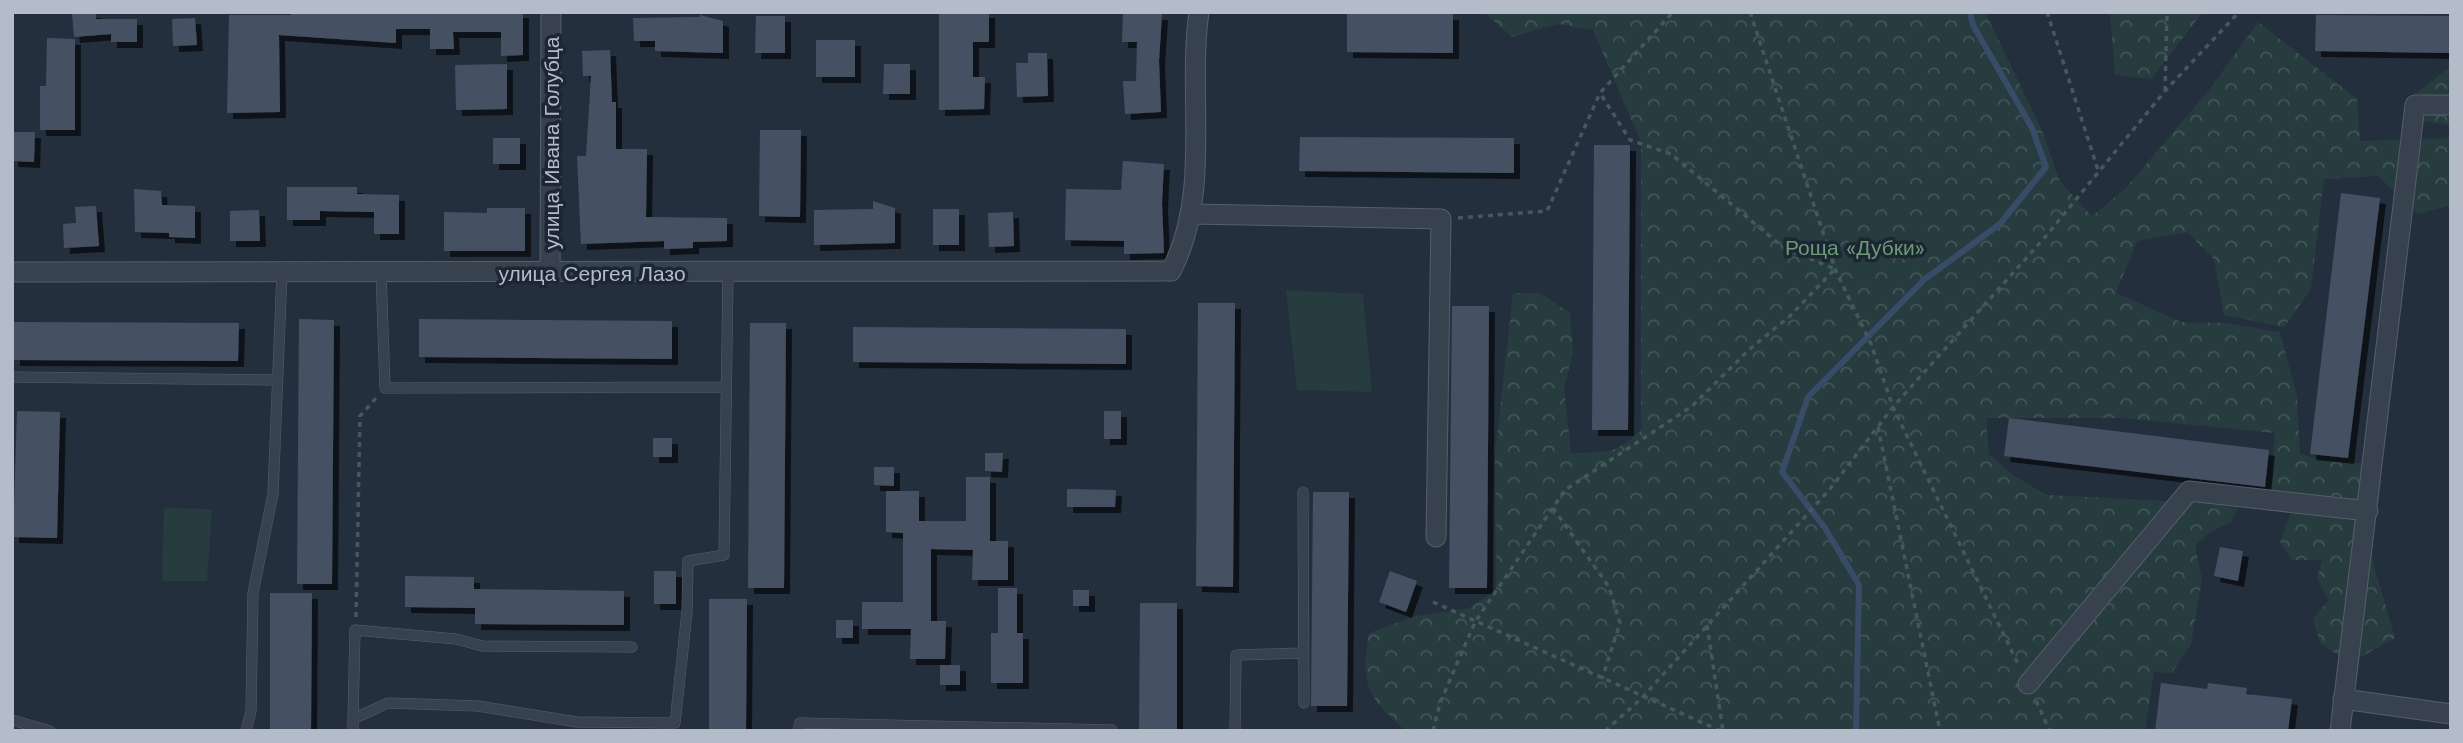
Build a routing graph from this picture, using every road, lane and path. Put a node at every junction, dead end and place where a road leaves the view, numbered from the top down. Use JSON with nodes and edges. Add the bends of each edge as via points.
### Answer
{"nodes":[{"id":1,"x":551,"y":12,"type":"edge"},
{"id":2,"x":1199,"y":12,"type":"edge"},
{"id":3,"x":1672,"y":12,"type":"edge"},
{"id":4,"x":1750,"y":12,"type":"edge"},
{"id":5,"x":2047,"y":12,"type":"edge"},
{"id":6,"x":2167,"y":12,"type":"edge"},
{"id":7,"x":2239,"y":12,"type":"edge"},
{"id":8,"x":2165,"y":91,"type":"junction"},
{"id":9,"x":1600,"y":93,"type":"junction"},
{"id":10,"x":2451,"y":105,"type":"edge"},
{"id":11,"x":2098,"y":170,"type":"junction"},
{"id":12,"x":1192,"y":214,"type":"junction"},
{"id":13,"x":1441,"y":219,"type":"junction"},
{"id":14,"x":1835,"y":269,"type":"junction"},
{"id":15,"x":12,"y":272,"type":"edge"},
{"id":16,"x":282,"y":272,"type":"junction"},
{"id":17,"x":381,"y":272,"type":"junction"},
{"id":18,"x":728,"y":273,"type":"junction"},
{"id":19,"x":551,"y":274,"type":"junction"},
{"id":20,"x":12,"y":377,"type":"edge"},
{"id":21,"x":277,"y":380,"type":"junction"},
{"id":22,"x":726,"y":387,"type":"junction"},
{"id":23,"x":385,"y":388,"type":"junction"},
{"id":24,"x":1893,"y":407,"type":"junction"},
{"id":25,"x":1878,"y":427,"type":"junction"},
{"id":26,"x":1303,"y":492,"type":"dead end"},
{"id":27,"x":1553,"y":508,"type":"junction"},
{"id":28,"x":2368,"y":511,"type":"junction"},
{"id":29,"x":1436,"y":537,"type":"dead end"},
{"id":30,"x":1433,"y":602,"type":"dead end"},
{"id":31,"x":1475,"y":622,"type":"junction"},
{"id":32,"x":1707,"y":625,"type":"junction"},
{"id":33,"x":355,"y":630,"type":"junction"},
{"id":34,"x":632,"y":647,"type":"dead end"},
{"id":35,"x":1303,"y":653,"type":"junction"},
{"id":36,"x":1602,"y":679,"type":"junction"},
{"id":37,"x":2028,"y":684,"type":"junction"},
{"id":38,"x":1642,"y":698,"type":"junction"},
{"id":39,"x":2343,"y":699,"type":"junction"},
{"id":40,"x":1304,"y":703,"type":"dead end"},
{"id":41,"x":2451,"y":714,"type":"edge"},
{"id":42,"x":353,"y":719,"type":"junction"},
{"id":43,"x":12,"y":720,"type":"edge"},
{"id":44,"x":970,"y":729,"type":"edge"},
{"id":45,"x":1112,"y":730,"type":"edge"},
{"id":46,"x":50,"y":731,"type":"edge"},
{"id":47,"x":246,"y":731,"type":"edge"},
{"id":48,"x":353,"y":731,"type":"edge"},
{"id":49,"x":798,"y":731,"type":"edge"},
{"id":50,"x":1235,"y":731,"type":"edge"},
{"id":51,"x":1433,"y":731,"type":"edge"},
{"id":52,"x":1605,"y":731,"type":"edge"},
{"id":53,"x":1722,"y":731,"type":"edge"},
{"id":54,"x":1940,"y":731,"type":"edge"},
{"id":55,"x":2050,"y":731,"type":"edge"},
{"id":56,"x":2340,"y":731,"type":"edge"}],
"edges":[{"from":1,"to":19,"type":"street","name":"улица Ивана Голубца"},
{"from":2,"to":12,"type":"street"},
{"from":3,"to":9,"type":"path"},
{"from":4,"to":14,"type":"path"},
{"from":5,"to":11,"type":"path"},
{"from":6,"to":8,"type":"path"},
{"from":7,"to":8,"type":"path"},
{"from":8,"to":11,"type":"path"},
{"from":9,"to":13,"type":"path","via":[[1547,211]]},
{"from":9,"to":14,"type":"path","via":[[1630,140],[1671,154],[1784,248]]},
{"from":10,"to":28,"type":"street","via":[[2415,104]]},
{"from":11,"to":24,"type":"path","via":[[2046,236]]},
{"from":12,"to":13,"type":"street"},
{"from":12,"to":18,"type":"street","name":"улица Сергея Лазо","via":[[1184,247],[1171,271]]},
{"from":13,"to":29,"type":"street"},
{"from":14,"to":24,"type":"path","via":[[1871,344]]},
{"from":14,"to":27,"type":"path","via":[[1690,407],[1565,490]]},
{"from":15,"to":16,"type":"street","name":"улица Сергея Лазо"},
{"from":16,"to":17,"type":"street","name":"улица Сергея Лазо"},
{"from":16,"to":21,"type":"lane"},
{"from":17,"to":19,"type":"street","name":"улица Сергея Лазо"},
{"from":17,"to":23,"type":"lane"},
{"from":18,"to":19,"type":"street","name":"улица Сергея Лазо"},
{"from":18,"to":22,"type":"lane"},
{"from":20,"to":21,"type":"lane"},
{"from":21,"to":47,"type":"lane","via":[[273,494],[253,593],[251,711]]},
{"from":22,"to":23,"type":"lane"},
{"from":22,"to":42,"type":"lane","via":[[724,555],[688,561],[675,723],[577,722],[478,706],[388,703]]},
{"from":23,"to":33,"type":"path","via":[[360,416]]},
{"from":24,"to":25,"type":"path"},
{"from":24,"to":37,"type":"path"},
{"from":25,"to":32,"type":"path","via":[[1830,489]]},
{"from":25,"to":54,"type":"path"},
{"from":26,"to":35,"type":"lane"},
{"from":27,"to":31,"type":"path"},
{"from":27,"to":36,"type":"path","via":[[1609,587],[1620,623]]},
{"from":28,"to":37,"type":"street","via":[[2189,491]]},
{"from":28,"to":39,"type":"street"},
{"from":30,"to":31,"type":"path"},
{"from":31,"to":36,"type":"path"},
{"from":31,"to":51,"type":"path","via":[[1440,703]]},
{"from":32,"to":38,"type":"path"},
{"from":32,"to":53,"type":"path"},
{"from":33,"to":34,"type":"lane","via":[[456,639],[482,646]]},
{"from":33,"to":42,"type":"lane"},
{"from":35,"to":40,"type":"lane"},
{"from":35,"to":50,"type":"lane","via":[[1236,654]]},
{"from":36,"to":38,"type":"path"},
{"from":37,"to":55,"type":"path"},
{"from":38,"to":52,"type":"path"},
{"from":38,"to":53,"type":"path"},
{"from":39,"to":41,"type":"street"},
{"from":39,"to":56,"type":"street"},
{"from":42,"to":48,"type":"lane"},
{"from":43,"to":46,"type":"lane"},
{"from":44,"to":45,"type":"lane"},
{"from":44,"to":49,"type":"lane","via":[[800,723]]}]}
